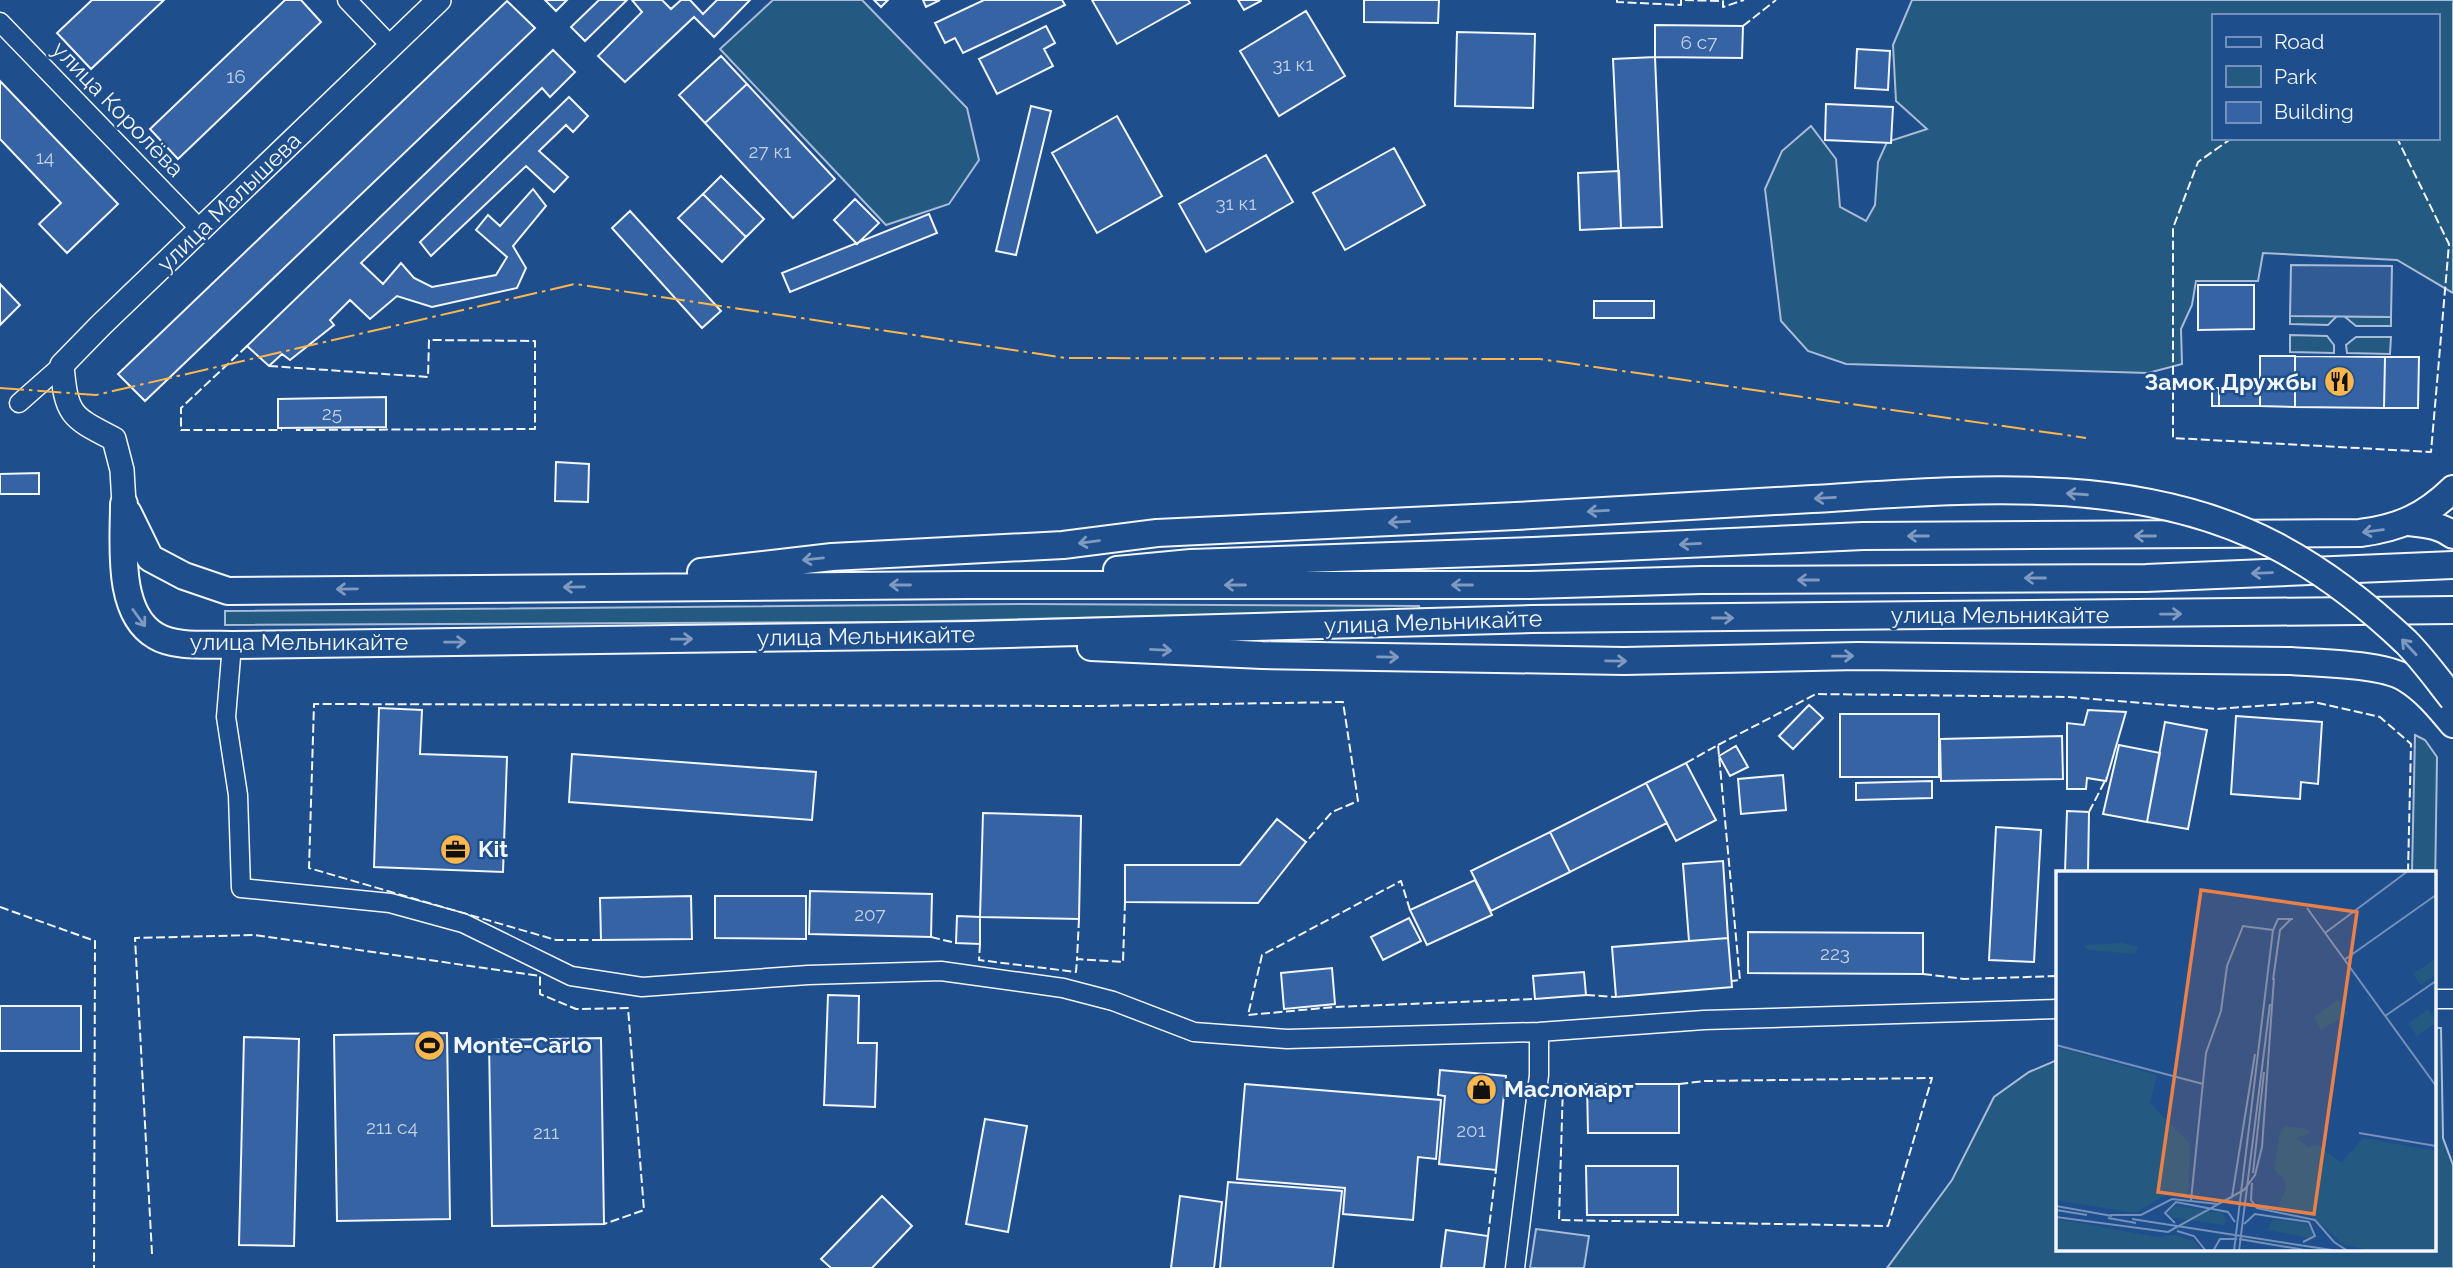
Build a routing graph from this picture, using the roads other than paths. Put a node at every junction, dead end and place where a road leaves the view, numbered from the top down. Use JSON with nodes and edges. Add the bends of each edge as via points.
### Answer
{"nodes":[{"id":1,"x":347,"y":0,"type":"edge"},
{"id":2,"x":439,"y":0,"type":"edge"},
{"id":3,"x":0,"y":22,"type":"edge"},
{"id":4,"x":391,"y":46,"type":"junction"},
{"id":5,"x":200,"y":229,"type":"junction"},
{"id":6,"x":62,"y":365,"type":"junction"},
{"id":7,"x":19,"y":403,"type":"dead end"},
{"id":8,"x":2453,"y":489,"type":"edge"},
{"id":9,"x":124,"y":504,"type":"junction"},
{"id":10,"x":2409,"y":522,"type":"junction"},
{"id":11,"x":2453,"y":535,"type":"edge"},
{"id":12,"x":150,"y":558,"type":"junction"},
{"id":13,"x":2453,"y":565,"type":"edge"},
{"id":14,"x":125,"y":573,"type":"junction"},
{"id":15,"x":968,"y":585,"type":"junction"},
{"id":16,"x":614,"y":587,"type":"junction"},
{"id":17,"x":2453,"y":610,"type":"edge"},
{"id":18,"x":971,"y":635,"type":"junction"},
{"id":19,"x":232,"y":645,"type":"junction"},
{"id":20,"x":2453,"y":672,"type":"edge"},
{"id":21,"x":2403,"y":677,"type":"junction"},
{"id":22,"x":2453,"y":699,"type":"edge"},
{"id":23,"x":2453,"y":724,"type":"edge"},
{"id":24,"x":2056,"y":1009,"type":"edge"},
{"id":25,"x":1539,"y":1032,"type":"junction"},
{"id":26,"x":1515,"y":1268,"type":"edge"}],
"edges":[{"from":1,"to":4,"type":"street"},
{"from":2,"to":4,"type":"street","name":"улица Малышева"},
{"from":3,"to":5,"type":"street","name":"улица Королёва"},
{"from":4,"to":5,"type":"street","name":"улица Малышева"},
{"from":5,"to":6,"type":"street","name":"улица Малышева"},
{"from":6,"to":7,"type":"street","name":"улица Малышева"},
{"from":6,"to":9,"type":"street","via":[[65,398],[80,421],[114,439]]},
{"from":8,"to":10,"type":"main road"},
{"from":9,"to":12,"type":"main road"},
{"from":9,"to":14,"type":"main road","name":"улица Мельникайте"},
{"from":10,"to":11,"type":"main road"},
{"from":10,"to":15,"type":"main road","one_way":true,"via":[[2360,533],[1863,536],[1191,563]]},
{"from":12,"to":14,"type":"main road","via":[[132,562]]},
{"from":16,"to":12,"type":"main road","name":"улица Мельникайте","one_way":true,"via":[[228,591]]},
{"from":13,"to":15,"type":"main road","name":"улица Мельникайте","one_way":true,"bridge":true,"via":[[2146,578]]},
{"from":14,"to":19,"type":"main road","name":"улица Мельникайте","one_way":true,"via":[[130,604],[140,622],[157,637]]},
{"from":15,"to":16,"type":"main road","name":"улица Мельникайте","one_way":true},
{"from":22,"to":16,"type":"main road","one_way":true,"bridge":true,"via":[[2407,643],[2340,587],[2274,545],[2207,517],[2143,501],[2076,493],[1976,492],[1157,533],[1063,545],[832,557]]},
{"from":18,"to":17,"type":"main road","name":"улица Мельникайте","one_way":true,"via":[[1532,619]]},
{"from":19,"to":18,"type":"main road","name":"улица Мельникайте","one_way":true},
{"from":18,"to":21,"type":"main road","one_way":true,"via":[[1061,646],[1262,655],[1624,661],[1858,656],[2291,660]]},
{"from":19,"to":25,"type":"street","via":[[226,717],[238,795],[241,888],[390,903],[463,923],[571,976],[642,988],[808,975],[941,971],[1063,988],[1194,1031],[1287,1040]]},
{"from":20,"to":21,"type":"main road","via":[[2435,678]]},
{"from":21,"to":23,"type":"main road","via":[[2433,699]]},
{"from":24,"to":25,"type":"street","via":[[1704,1020]]},
{"from":25,"to":26,"type":"street","via":[[1539,1075]]}]}
